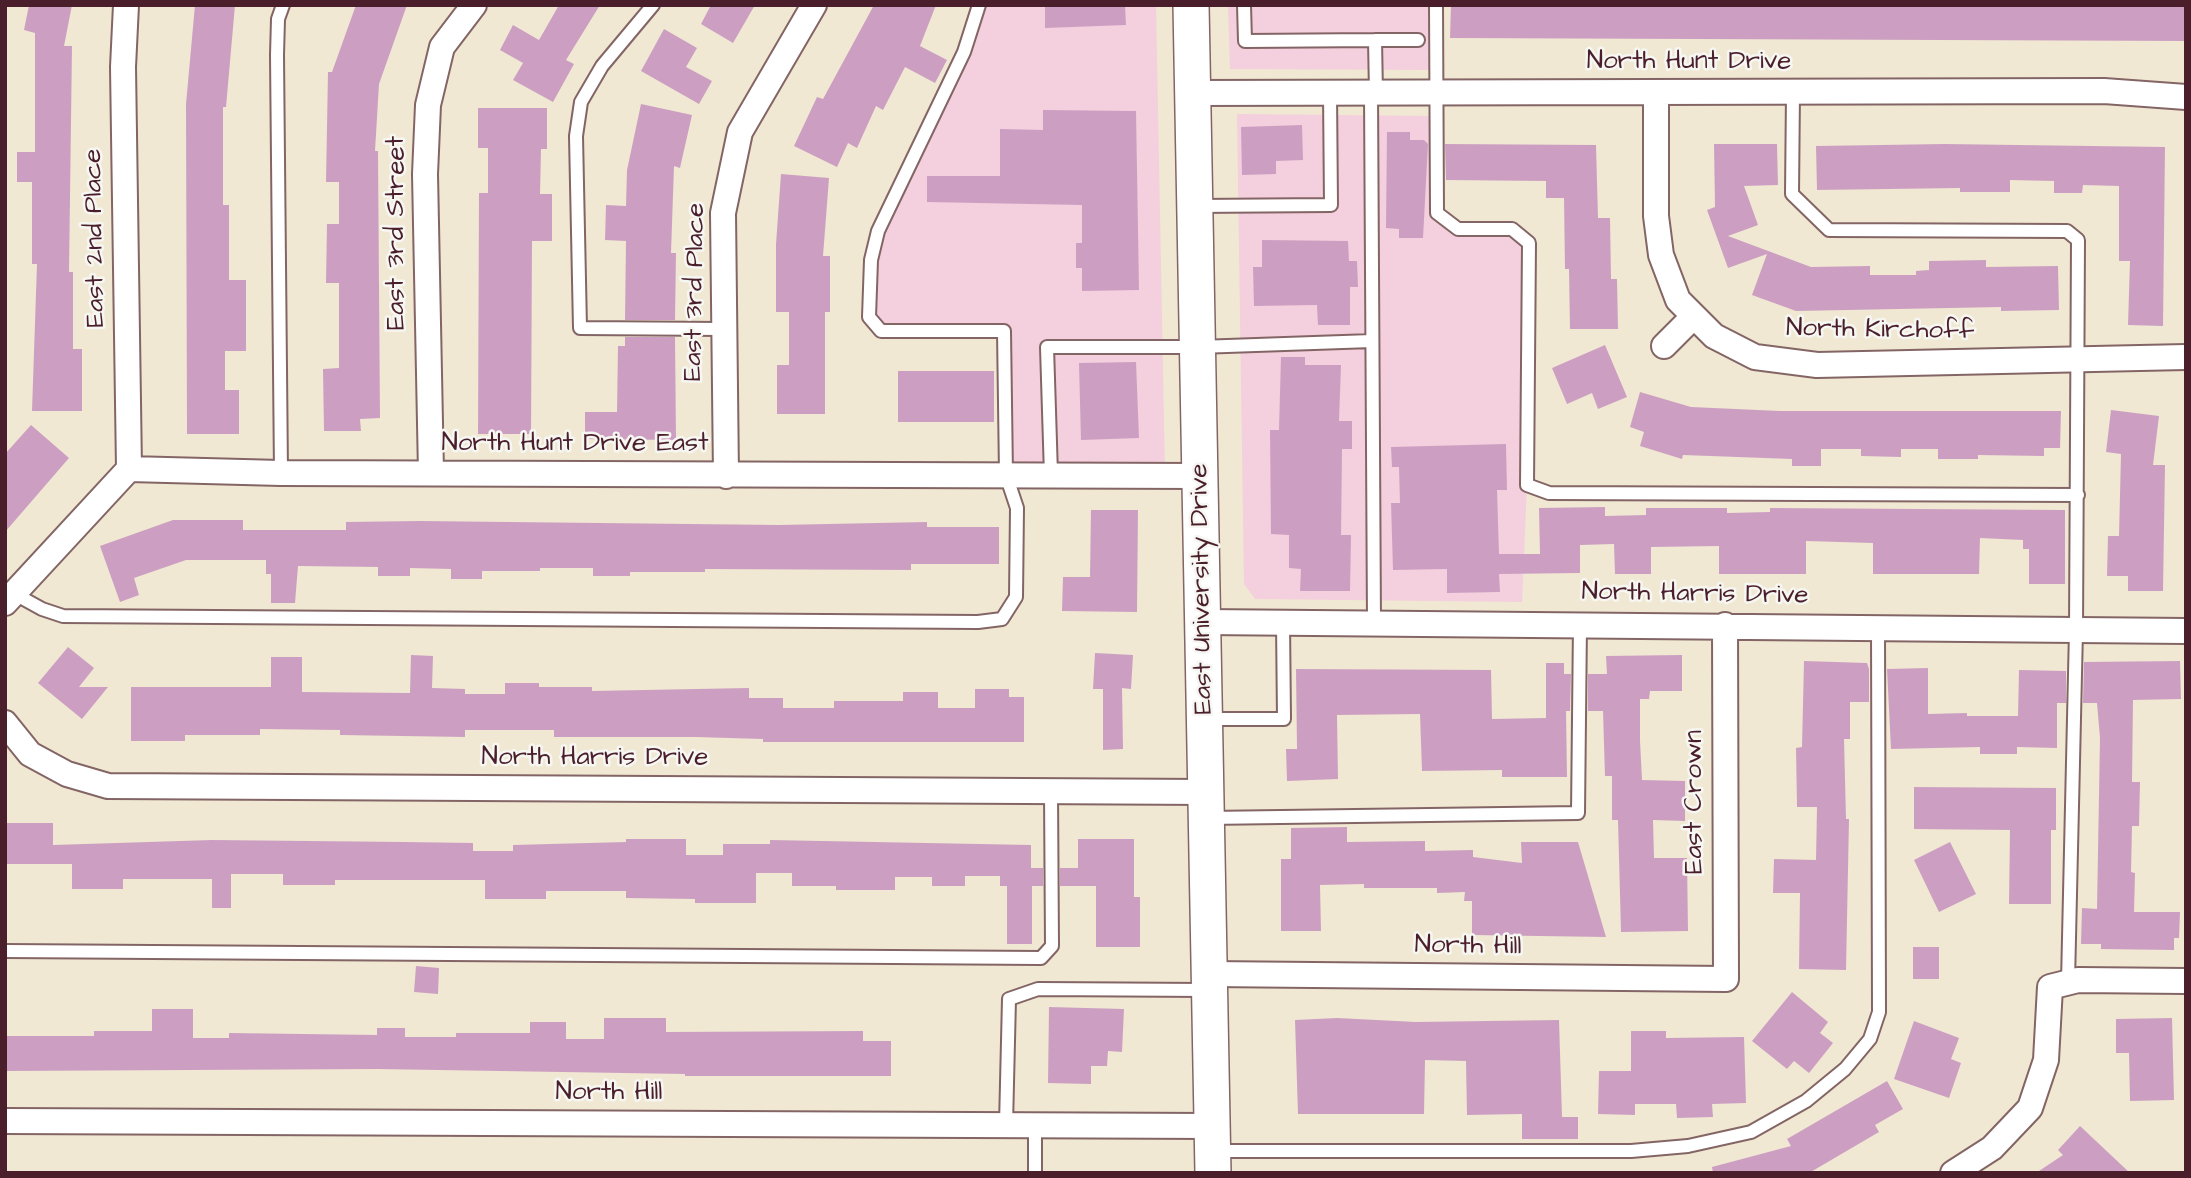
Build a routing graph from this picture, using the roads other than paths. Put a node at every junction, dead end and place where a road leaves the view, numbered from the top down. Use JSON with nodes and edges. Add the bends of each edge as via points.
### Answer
{"nodes":[{"id":1,"x":126,"y":5,"type":"edge"},
{"id":2,"x":283,"y":5,"type":"edge"},
{"id":3,"x":474,"y":5,"type":"edge"},
{"id":4,"x":653,"y":5,"type":"edge"},
{"id":5,"x":814,"y":5,"type":"edge"},
{"id":6,"x":979,"y":5,"type":"edge"},
{"id":7,"x":1191,"y":5,"type":"edge"},
{"id":8,"x":1244,"y":5,"type":"edge"},
{"id":9,"x":1436,"y":5,"type":"edge"},
{"id":10,"x":1375,"y":40,"type":"junction"},
{"id":11,"x":1418,"y":40,"type":"dead end"},
{"id":12,"x":1437,"y":92,"type":"junction"},
{"id":13,"x":1192,"y":93,"type":"junction"},
{"id":14,"x":1330,"y":93,"type":"junction"},
{"id":15,"x":1373,"y":93,"type":"junction"},
{"id":16,"x":1656,"y":93,"type":"junction"},
{"id":17,"x":1793,"y":93,"type":"junction"},
{"id":18,"x":2186,"y":97,"type":"edge"},
{"id":19,"x":1195,"y":206,"type":"junction"},
{"id":20,"x":1694,"y":316,"type":"junction"},
{"id":21,"x":723,"y":329,"type":"junction"},
{"id":22,"x":1372,"y":341,"type":"junction"},
{"id":23,"x":1664,"y":346,"type":"dead end"},
{"id":24,"x":1198,"y":347,"type":"junction"},
{"id":25,"x":2186,"y":357,"type":"edge"},
{"id":26,"x":2079,"y":360,"type":"junction"},
{"id":27,"x":129,"y":469,"type":"junction"},
{"id":28,"x":281,"y":473,"type":"junction"},
{"id":29,"x":431,"y":473,"type":"junction"},
{"id":30,"x":1006,"y":475,"type":"junction"},
{"id":31,"x":1051,"y":475,"type":"junction"},
{"id":32,"x":726,"y":476,"type":"junction"},
{"id":33,"x":1202,"y":476,"type":"junction"},
{"id":34,"x":2078,"y":495,"type":"junction"},
{"id":35,"x":9,"y":598,"type":"edge"},
{"id":36,"x":1204,"y":621,"type":"junction"},
{"id":37,"x":1283,"y":622,"type":"junction"},
{"id":38,"x":1374,"y":622,"type":"junction"},
{"id":39,"x":1580,"y":623,"type":"junction"},
{"id":40,"x":1725,"y":625,"type":"junction"},
{"id":41,"x":1878,"y":626,"type":"junction"},
{"id":42,"x":2076,"y":630,"type":"junction"},
{"id":43,"x":2186,"y":631,"type":"edge"},
{"id":44,"x":1206,"y":719,"type":"junction"},
{"id":45,"x":5,"y":723,"type":"edge"},
{"id":46,"x":1051,"y":792,"type":"junction"},
{"id":47,"x":1207,"y":805,"type":"junction"},
{"id":48,"x":5,"y":951,"type":"edge"},
{"id":49,"x":1726,"y":979,"type":"joint"},
{"id":50,"x":2186,"y":981,"type":"edge"},
{"id":51,"x":1210,"y":982,"type":"junction"},
{"id":52,"x":2068,"y":982,"type":"junction"},
{"id":53,"x":5,"y":1121,"type":"edge"},
{"id":54,"x":1006,"y":1125,"type":"junction"},
{"id":55,"x":1035,"y":1125,"type":"junction"},
{"id":56,"x":1212,"y":1150,"type":"edge"},
{"id":57,"x":1035,"y":1173,"type":"edge"},
{"id":58,"x":1953,"y":1173,"type":"edge"}],
"edges":[{"from":1,"to":27,"type":"street","name":"East 2nd Place"},
{"from":2,"to":28,"type":"lane","via":[[277,55]]},
{"from":3,"to":29,"type":"street","name":"East 3rd Street","via":[[442,47],[428,104],[425,174]]},
{"from":4,"to":21,"type":"lane","via":[[602,66],[581,102],[576,136],[580,328]]},
{"from":5,"to":21,"type":"street","name":"East 3rd Place","via":[[740,132],[723,213]]},
{"from":6,"to":30,"type":"lane","via":[[964,52],[878,232],[870,260],[869,317],[881,331],[1004,331]]},
{"from":7,"to":13,"type":"main road","name":"East University Drive"},
{"from":8,"to":10,"type":"lane","via":[[1245,41]]},
{"from":9,"to":12,"type":"lane"},
{"from":10,"to":11,"type":"lane"},
{"from":10,"to":15,"type":"lane"},
{"from":12,"to":15,"type":"street","name":"North Hunt Drive"},
{"from":12,"to":16,"type":"street","name":"North Hunt Drive"},
{"from":12,"to":34,"type":"lane","via":[[1437,214],[1458,229],[1512,229],[1529,243],[1527,485],[1549,493]]},
{"from":13,"to":14,"type":"street","name":"North Hunt Drive"},
{"from":13,"to":19,"type":"main road","name":"East University Drive"},
{"from":14,"to":15,"type":"street","name":"North Hunt Drive"},
{"from":14,"to":19,"type":"lane","via":[[1331,205]]},
{"from":15,"to":22,"type":"lane"},
{"from":16,"to":17,"type":"street","name":"North Hunt Drive"},
{"from":16,"to":20,"type":"street","name":"North Kirchoff","via":[[1656,216],[1661,255],[1678,300]]},
{"from":17,"to":18,"type":"street","name":"North Hunt Drive","via":[[2104,91]]},
{"from":17,"to":26,"type":"lane","via":[[1792,194],[1829,230],[2067,230],[2078,240]]},
{"from":19,"to":24,"type":"main road","name":"East University Drive"},
{"from":20,"to":23,"type":"street"},
{"from":20,"to":26,"type":"street","name":"North Kirchoff","via":[[1714,336],[1755,356],[1817,365]]},
{"from":21,"to":32,"type":"street","name":"East 3rd Place"},
{"from":22,"to":24,"type":"lane"},
{"from":22,"to":38,"type":"lane"},
{"from":24,"to":31,"type":"lane","via":[[1047,347]]},
{"from":24,"to":33,"type":"main road","name":"East University Drive"},
{"from":25,"to":26,"type":"street","name":"North Kirchoff"},
{"from":26,"to":34,"type":"lane"},
{"from":27,"to":28,"type":"street","name":"North Hunt Drive East"},
{"from":27,"to":35,"type":"street"},
{"from":28,"to":29,"type":"street","name":"North Hunt Drive East"},
{"from":29,"to":32,"type":"street","name":"North Hunt Drive East"},
{"from":30,"to":31,"type":"street","name":"North Hunt Drive East"},
{"from":30,"to":32,"type":"street","name":"North Hunt Drive East"},
{"from":30,"to":35,"type":"lane","via":[[1017,509],[1016,597],[1002,619],[978,622],[63,616]]},
{"from":31,"to":33,"type":"street","name":"North Hunt Drive East"},
{"from":33,"to":36,"type":"main road","name":"East University Drive"},
{"from":34,"to":42,"type":"lane"},
{"from":36,"to":37,"type":"street","name":"North Harris Drive"},
{"from":36,"to":44,"type":"main road","name":"East University Drive"},
{"from":37,"to":38,"type":"street","name":"North Harris Drive"},
{"from":37,"to":44,"type":"lane","via":[[1284,719]]},
{"from":38,"to":39,"type":"street","name":"North Harris Drive"},
{"from":39,"to":40,"type":"street","name":"North Harris Drive"},
{"from":39,"to":47,"type":"lane","via":[[1578,813]]},
{"from":40,"to":41,"type":"street","name":"North Harris Drive"},
{"from":40,"to":49,"type":"street","name":"East Crown"},
{"from":41,"to":42,"type":"street","name":"North Harris Drive"},
{"from":41,"to":56,"type":"lane","via":[[1879,1012],[1870,1039],[1845,1069],[1806,1101],[1751,1132],[1688,1146],[1631,1151]]},
{"from":42,"to":43,"type":"street","name":"North Harris Drive"},
{"from":42,"to":52,"type":"lane"},
{"from":44,"to":47,"type":"main road","name":"East University Drive"},
{"from":45,"to":46,"type":"street","name":"North Harris Drive","via":[[30,754],[68,774],[108,786]]},
{"from":46,"to":47,"type":"street","name":"North Harris Drive"},
{"from":46,"to":48,"type":"lane","via":[[1052,946],[1041,958]]},
{"from":47,"to":51,"type":"main road","name":"East University Drive"},
{"from":49,"to":51,"type":"street","name":"North Hill"},
{"from":50,"to":52,"type":"street"},
{"from":51,"to":54,"type":"lane","via":[[1038,989],[1009,999]]},
{"from":51,"to":56,"type":"main road","name":"East University Drive"},
{"from":52,"to":58,"type":"street","via":[[2050,987],[2046,1060],[2030,1108],[1992,1148]]},
{"from":53,"to":54,"type":"street","name":"North Hill"},
{"from":54,"to":55,"type":"street","name":"North Hill"},
{"from":55,"to":56,"type":"street","name":"North Hill"},
{"from":55,"to":57,"type":"lane"}]}
